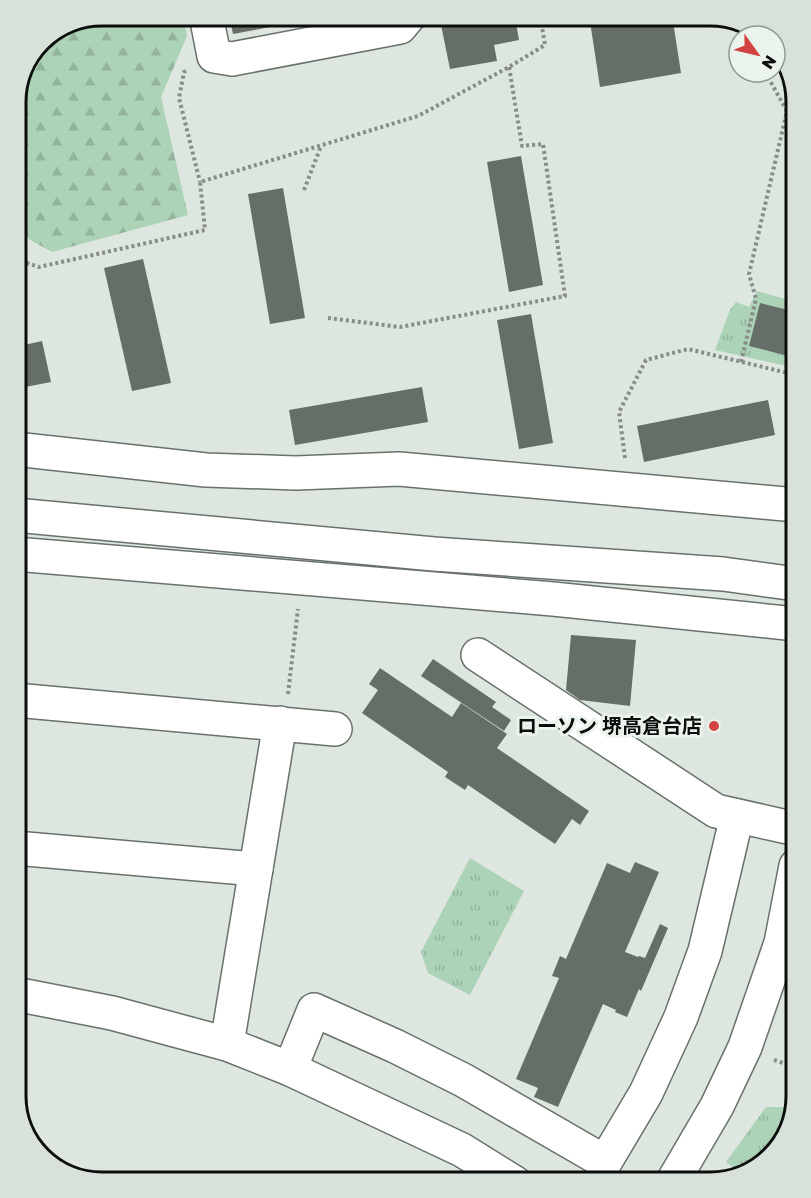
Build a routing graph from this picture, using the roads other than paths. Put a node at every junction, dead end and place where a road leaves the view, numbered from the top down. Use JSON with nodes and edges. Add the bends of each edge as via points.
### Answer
{"nodes":[{"id":1,"x":208,"y":25,"type":"edge"},
{"id":2,"x":401,"y":25,"type":"edge"},
{"id":3,"x":26,"y":450,"type":"edge"},
{"id":4,"x":786,"y":504,"type":"edge"},
{"id":5,"x":26,"y":516,"type":"edge"},
{"id":6,"x":26,"y":555,"type":"edge"},
{"id":7,"x":786,"y":583,"type":"edge"},
{"id":8,"x":786,"y":623,"type":"edge"},
{"id":9,"x":478,"y":655,"type":"dead end"},
{"id":10,"x":25,"y":701,"type":"edge"},
{"id":11,"x":280,"y":723,"type":"junction"},
{"id":12,"x":334,"y":729,"type":"dead end"},
{"id":13,"x":737,"y":816,"type":"junction"},
{"id":14,"x":786,"y":827,"type":"edge"},
{"id":15,"x":25,"y":849,"type":"edge"},
{"id":16,"x":256,"y":869,"type":"junction"},
{"id":17,"x":786,"y":917,"type":"edge"},
{"id":18,"x":25,"y":996,"type":"edge"},
{"id":19,"x":227,"y":1044,"type":"junction"},
{"id":20,"x":291,"y":1070,"type":"junction"},
{"id":21,"x":498,"y":1172,"type":"edge"},
{"id":22,"x":678,"y":1172,"type":"edge"}],
"edges":[{"from":1,"to":2,"type":"street","via":[[214,56],[232,59]]},
{"from":3,"to":4,"type":"street","via":[[206,470],[399,470]]},
{"from":5,"to":7,"type":"street","via":[[434,554],[723,574]]},
{"from":6,"to":8,"type":"street","via":[[553,599]]},
{"from":9,"to":13,"type":"street","via":[[716,811]]},
{"from":10,"to":11,"type":"street"},
{"from":11,"to":12,"type":"street"},
{"from":11,"to":16,"type":"street"},
{"from":13,"to":14,"type":"street"},
{"from":13,"to":20,"type":"street","via":[[705,951],[681,1017],[646,1093],[605,1162],[463,1080],[314,1010]]},
{"from":15,"to":16,"type":"street"},
{"from":16,"to":19,"type":"street"},
{"from":17,"to":22,"type":"street","via":[[745,1047],[717,1106]]},
{"from":18,"to":19,"type":"street","via":[[112,1013]]},
{"from":19,"to":20,"type":"street"},
{"from":20,"to":21,"type":"street","via":[[462,1149]]}]}
